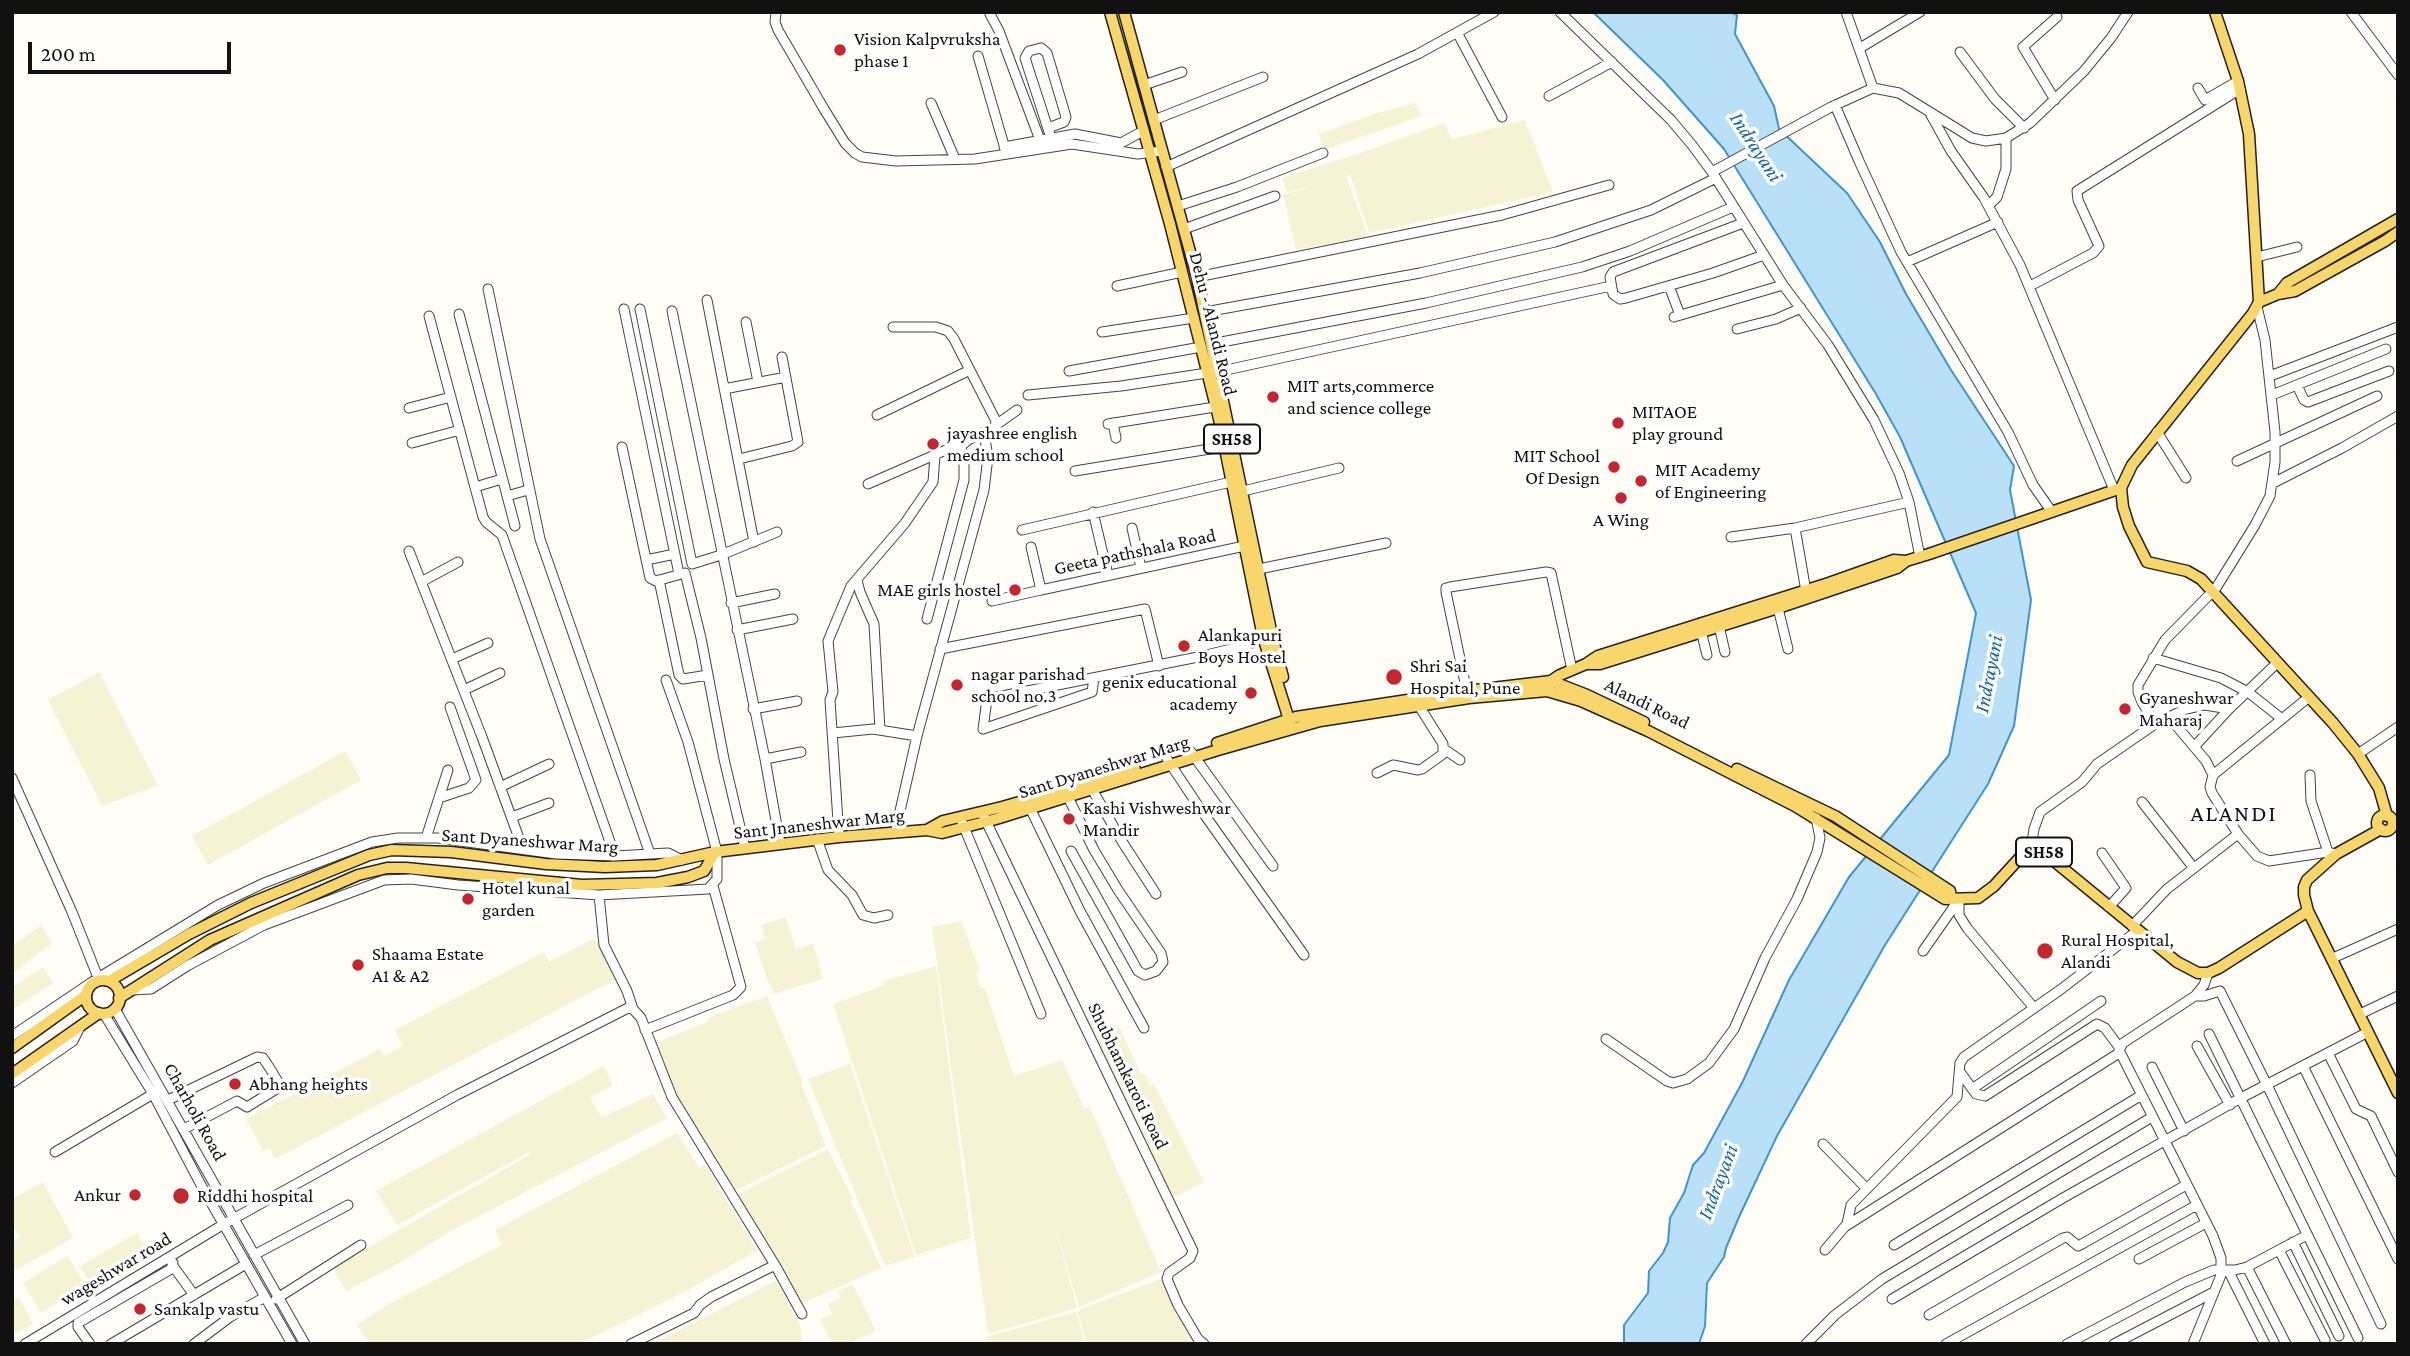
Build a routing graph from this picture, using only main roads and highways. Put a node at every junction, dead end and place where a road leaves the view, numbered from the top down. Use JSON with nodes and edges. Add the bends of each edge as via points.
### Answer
{"nodes":[{"id":1,"x":1110,"y":12,"type":"edge"},
{"id":2,"x":1124,"y":12,"type":"edge"},
{"id":3,"x":2215,"y":12,"type":"edge"},
{"id":4,"x":2398,"y":219,"type":"edge"},
{"id":5,"x":2380,"y":230,"type":"junction"},
{"id":6,"x":2398,"y":232,"type":"edge"},
{"id":7,"x":2385,"y":242,"type":"junction"},
{"id":8,"x":2278,"y":294,"type":"junction"},
{"id":9,"x":2258,"y":305,"type":"junction"},
{"id":10,"x":1206,"y":345,"type":"junction"},
{"id":11,"x":1212,"y":372,"type":"junction"},
{"id":12,"x":1228,"y":446,"type":"junction"},
{"id":13,"x":2117,"y":489,"type":"junction"},
{"id":14,"x":1249,"y":545,"type":"junction"},
{"id":15,"x":1254,"y":570,"type":"junction"},
{"id":16,"x":1549,"y":686,"type":"junction"},
{"id":17,"x":1468,"y":695,"type":"junction"},
{"id":18,"x":1294,"y":723,"type":"junction"},
{"id":19,"x":1792,"y":800,"type":"junction"},
{"id":20,"x":2392,"y":822,"type":"edge"},
{"id":21,"x":927,"y":831,"type":"joint"},
{"id":22,"x":716,"y":852,"type":"junction"},
{"id":23,"x":464,"y":874,"type":"junction"},
{"id":24,"x":462,"y":886,"type":"road end"},
{"id":25,"x":1950,"y":895,"type":"junction"},
{"id":26,"x":2308,"y":911,"type":"junction"},
{"id":27,"x":102,"y":980,"type":"junction"},
{"id":28,"x":86,"y":995,"type":"junction"},
{"id":29,"x":109,"y":1008,"type":"junction"},
{"id":30,"x":12,"y":1048,"type":"edge"},
{"id":31,"x":12,"y":1074,"type":"edge"},
{"id":32,"x":2398,"y":1093,"type":"edge"}],
"edges":[{"from":1,"to":10,"type":"main road","name":"Dehu - Alandi Road","number":"SH58","via":[[1194,318]]},
{"from":2,"to":10,"type":"main road","name":"Dehu - Alandi Road","number":"SH58","via":[[1197,277]]},
{"from":3,"to":9,"type":"main road","via":[[2239,85],[2250,144]]},
{"from":4,"to":5,"type":"main road"},
{"from":5,"to":7,"type":"main road"},
{"from":5,"to":8,"type":"main road","via":[[2287,283]]},
{"from":6,"to":7,"type":"main road"},
{"from":7,"to":8,"type":"main road","via":[[2295,291]]},
{"from":8,"to":9,"type":"main road"},
{"from":9,"to":13,"type":"main road"},
{"from":10,"to":11,"type":"main road","name":"Dehu - Alandi Road","number":"SH58"},
{"from":11,"to":12,"type":"main road","name":"Dehu - Alandi Road","number":"SH58"},
{"from":11,"to":12,"type":"main road","name":"Dehu - Alandi Road","number":"SH58"},
{"from":12,"to":14,"type":"main road","name":"Dehu - Alandi Road","number":"SH58","via":[[1231,482]]},
{"from":12,"to":14,"type":"main road","name":"Dehu - Alandi Road","number":"SH58","via":[[1243,491]]},
{"from":13,"to":16,"type":"main road","via":[[1906,561],[1897,568],[1624,652],[1601,664],[1587,664]]},
{"from":13,"to":20,"type":"main road","via":[[2147,562],[2193,573],[2213,592],[2358,754],[2379,788]]},
{"from":14,"to":15,"type":"main road","name":"Dehu - Alandi Road","number":"SH58"},
{"from":15,"to":18,"type":"main road","name":"Dehu - Alandi Road","number":"SH58"},
{"from":15,"to":18,"type":"main road","name":"Dehu - Alandi Road","number":"SH58","via":[[1263,637]]},
{"from":16,"to":17,"type":"main road","name":"Alandi Road"},
{"from":16,"to":17,"type":"main road","name":"Alandi Road","via":[[1522,694]]},
{"from":16,"to":19,"type":"main road","name":"Alandi Road","via":[[1656,731]]},
{"from":17,"to":18,"type":"main road","name":"Alandi Road"},
{"from":17,"to":18,"type":"main road"},
{"from":18,"to":21,"type":"main road","name":"Sant Dyaneshwar Marg","via":[[962,822],[942,833]]},
{"from":19,"to":25,"type":"main road","name":"Alandi Road","via":[[1829,828]]},
{"from":19,"to":25,"type":"main road","name":"Alandi Road","via":[[1835,816]]},
{"from":20,"to":26,"type":"main road","via":[[2388,830],[2381,829],[2332,853],[2304,887]]},
{"from":21,"to":22,"type":"main road","name":"Sant Jnaneshwar Marg"},
{"from":22,"to":23,"type":"main road","name":"Sant Dyaneshwar Marg","via":[[704,871],[657,883],[528,886]]},
{"from":22,"to":27,"type":"main road","name":"Sant Dyaneshwar Marg","via":[[657,865],[605,867],[392,849],[251,903]]},
{"from":23,"to":24,"type":"main road"},
{"from":23,"to":29,"type":"main road","name":"Sant Dyaneshwar Marg","via":[[387,868],[358,875],[210,940]]},
{"from":25,"to":26,"type":"main road","number":"SH58","via":[[1978,898],[1987,893],[2031,848],[2043,852],[2177,962],[2208,973]]},
{"from":26,"to":32,"type":"main road"},
{"from":27,"to":28,"type":"main road","via":[[89,986]]},
{"from":27,"to":29,"type":"main road","via":[[117,988]]},
{"from":28,"to":29,"type":"main road","via":[[89,1007]]},
{"from":28,"to":30,"type":"main road"},
{"from":29,"to":31,"type":"main road","name":"Sant Dyaneshwar Marg"}]}
